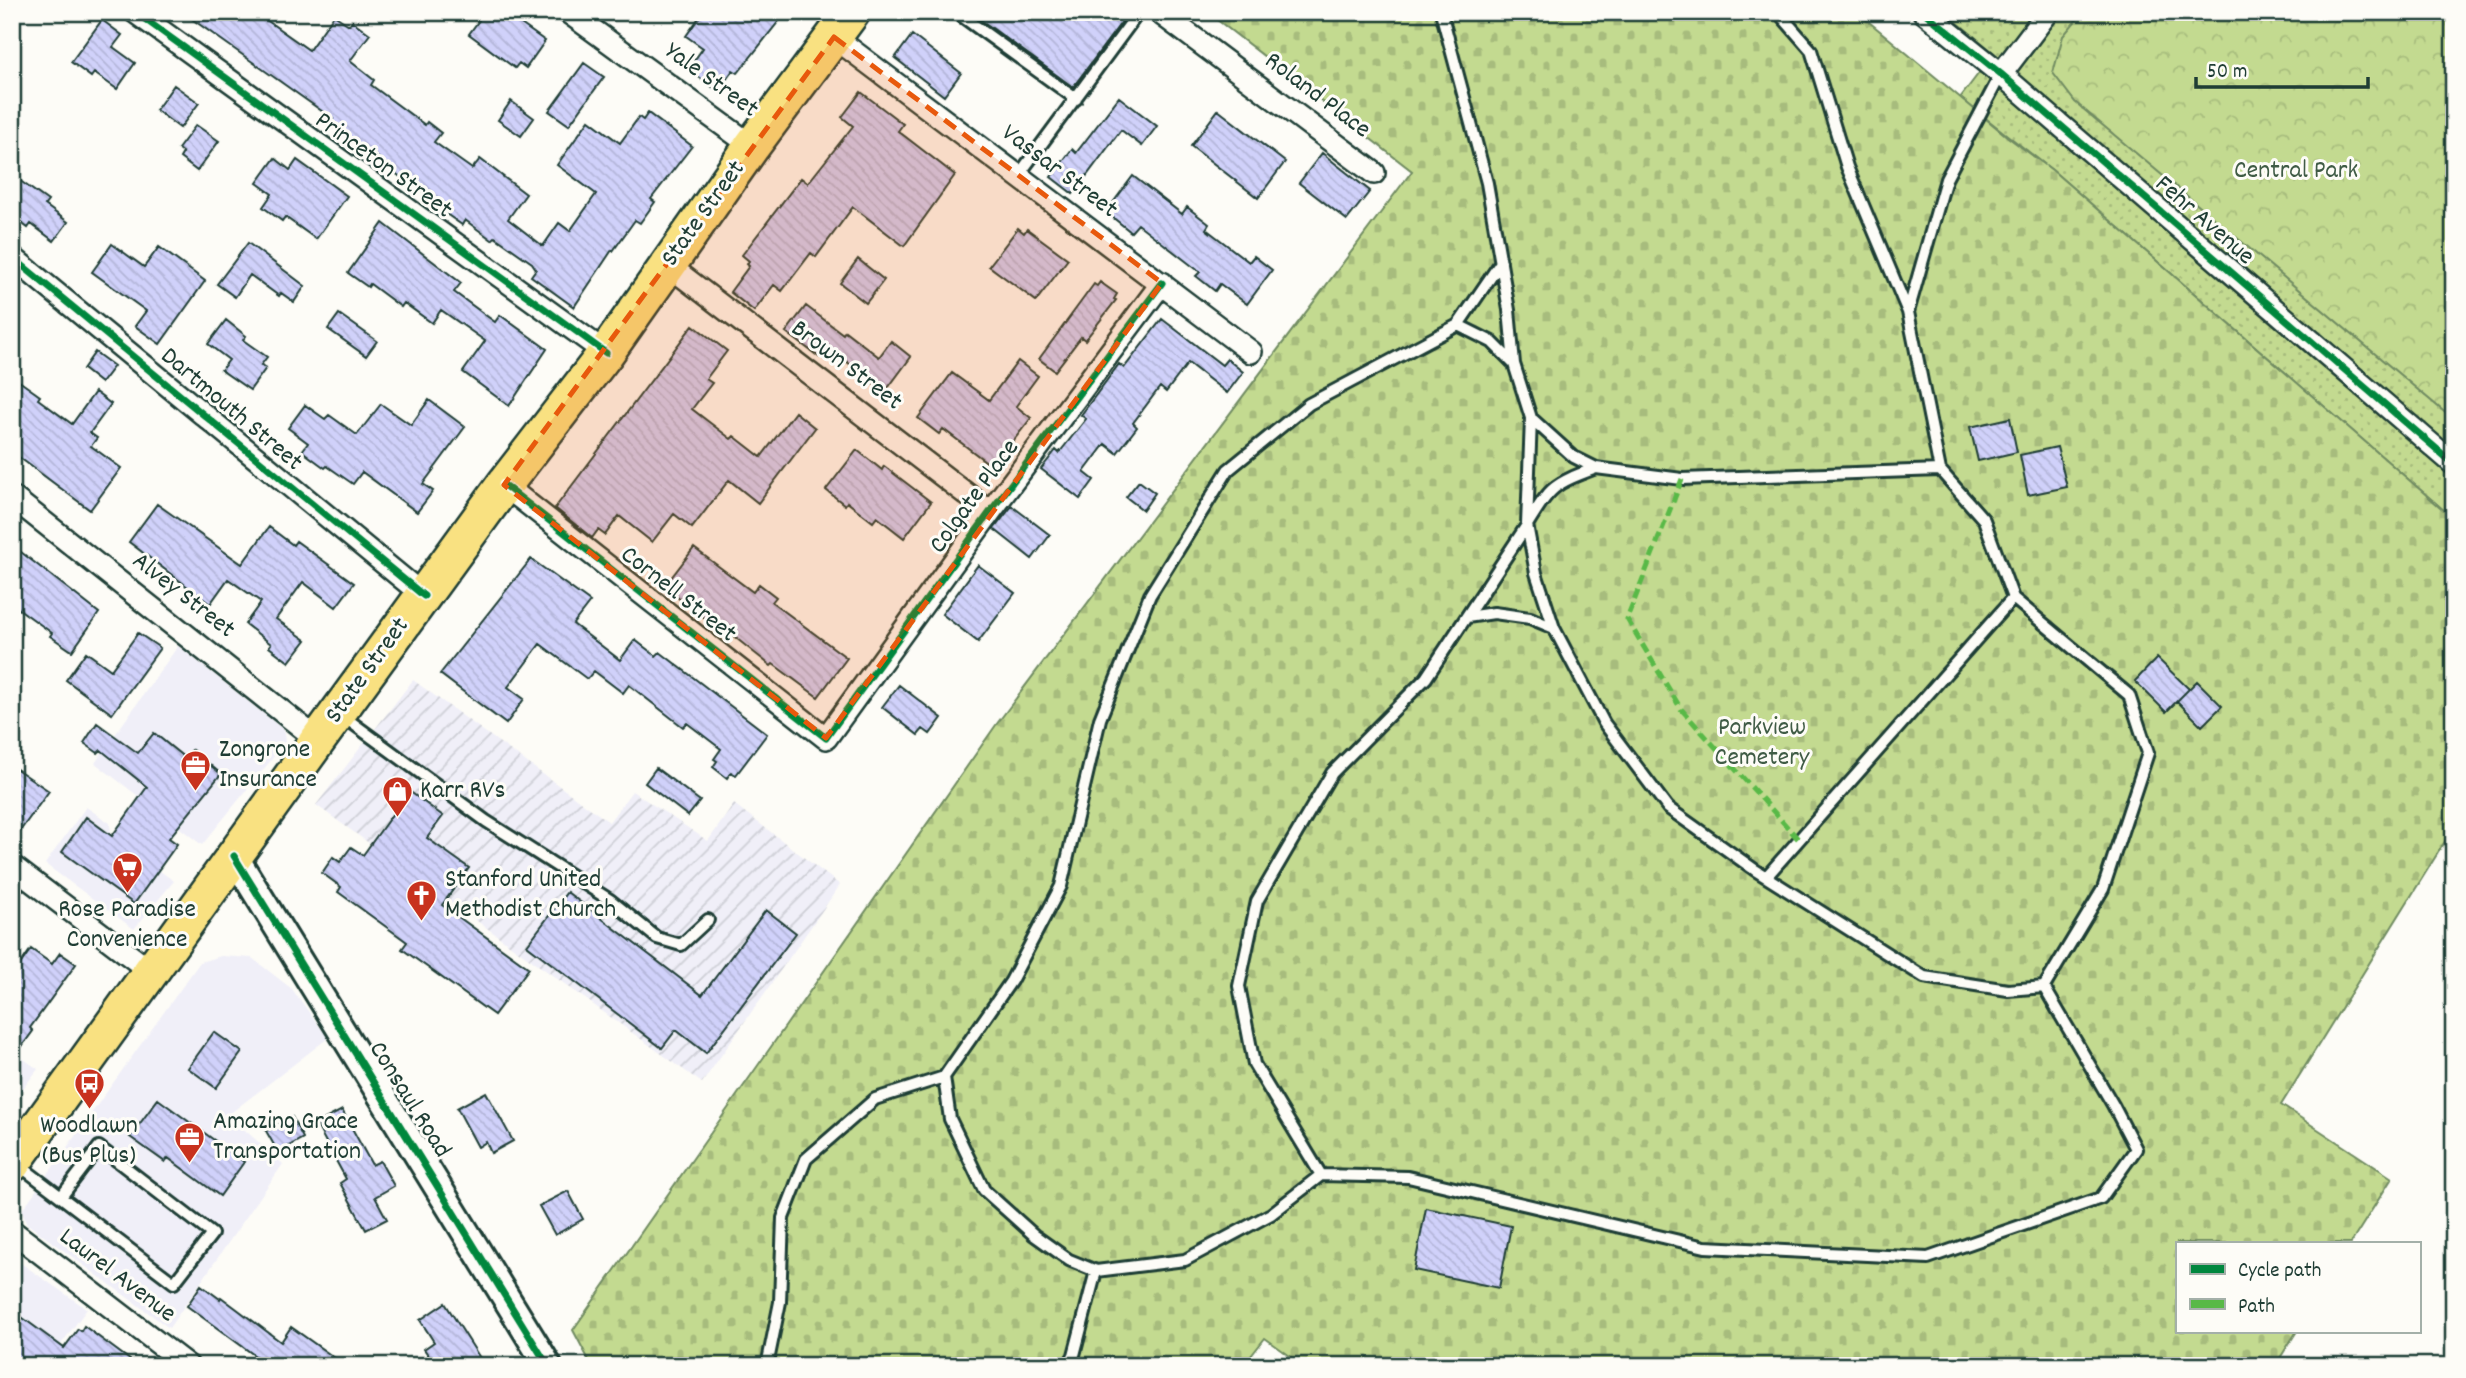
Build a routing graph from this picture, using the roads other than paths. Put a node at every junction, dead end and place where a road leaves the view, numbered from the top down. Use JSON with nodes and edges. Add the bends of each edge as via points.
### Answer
{"nodes":[{"id":1,"x":135,"y":12,"type":"edge"},
{"id":2,"x":568,"y":12,"type":"edge"},
{"id":3,"x":956,"y":12,"type":"edge"},
{"id":4,"x":1139,"y":12,"type":"edge"},
{"id":5,"x":1159,"y":12,"type":"edge"},
{"id":6,"x":1441,"y":12,"type":"edge"},
{"id":7,"x":1778,"y":12,"type":"edge"},
{"id":8,"x":1924,"y":12,"type":"edge"},
{"id":9,"x":2048,"y":12,"type":"edge"},
{"id":10,"x":843,"y":25,"type":"edge"},
{"id":11,"x":2001,"y":74,"type":"junction"},
{"id":12,"x":1076,"y":99,"type":"junction"},
{"id":13,"x":752,"y":146,"type":"junction"},
{"id":14,"x":1374,"y":173,"type":"dead end"},
{"id":15,"x":1018,"y":176,"type":"junction"},
{"id":16,"x":12,"y":257,"type":"edge"},
{"id":17,"x":1502,"y":262,"type":"junction"},
{"id":18,"x":668,"y":265,"type":"junction"},
{"id":19,"x":1162,"y":284,"type":"junction"},
{"id":20,"x":1908,"y":312,"type":"junction"},
{"id":21,"x":1458,"y":325,"type":"junction"},
{"id":22,"x":1251,"y":352,"type":"dead end"},
{"id":23,"x":606,"y":353,"type":"junction"},
{"id":24,"x":1514,"y":363,"type":"junction"},
{"id":25,"x":1531,"y":418,"type":"junction"},
{"id":26,"x":2454,"y":464,"type":"edge"},
{"id":27,"x":1596,"y":468,"type":"junction"},
{"id":28,"x":1940,"y":470,"type":"junction"},
{"id":29,"x":504,"y":485,"type":"junction"},
{"id":30,"x":12,"y":497,"type":"edge"},
{"id":31,"x":990,"y":512,"type":"junction"},
{"id":32,"x":1527,"y":524,"type":"junction"},
{"id":33,"x":424,"y":596,"type":"junction"},
{"id":34,"x":2013,"y":598,"type":"junction"},
{"id":35,"x":1466,"y":617,"type":"junction"},
{"id":36,"x":1554,"y":628,"type":"junction"},
{"id":37,"x":328,"y":726,"type":"junction"},
{"id":38,"x":826,"y":738,"type":"joint"},
{"id":39,"x":234,"y":856,"type":"junction"},
{"id":40,"x":12,"y":866,"type":"edge"},
{"id":41,"x":1766,"y":877,"type":"junction"},
{"id":42,"x":708,"y":919,"type":"dead end"},
{"id":43,"x":150,"y":971,"type":"junction"},
{"id":44,"x":2044,"y":987,"type":"junction"},
{"id":45,"x":944,"y":1077,"type":"junction"},
{"id":46,"x":13,"y":1162,"type":"edge"},
{"id":47,"x":1321,"y":1175,"type":"junction"},
{"id":48,"x":61,"y":1197,"type":"junction"},
{"id":49,"x":12,"y":1231,"type":"edge"},
{"id":50,"x":1096,"y":1271,"type":"junction"},
{"id":51,"x":188,"y":1366,"type":"edge"},
{"id":52,"x":548,"y":1366,"type":"edge"},
{"id":53,"x":767,"y":1366,"type":"edge"},
{"id":54,"x":1068,"y":1366,"type":"edge"}],
"edges":[{"from":1,"to":23,"type":"street","name":"Princeton Street"},
{"from":2,"to":13,"type":"street","name":"Yale Street"},
{"from":3,"to":12,"type":"lane"},
{"from":4,"to":12,"type":"lane"},
{"from":5,"to":14,"type":"street","name":"Roland Place"},
{"from":6,"to":17,"type":"lane","via":[[1487,183]]},
{"from":7,"to":20,"type":"lane","via":[[1811,50],[1847,167]]},
{"from":8,"to":11,"type":"street","name":"Fehr Avenue"},
{"from":9,"to":11,"type":"street"},
{"from":10,"to":13,"type":"main road","name":"State Street"},
{"from":10,"to":15,"type":"street","name":"Vassar Street"},
{"from":11,"to":20,"type":"lane","via":[[1946,178]]},
{"from":11,"to":26,"type":"street","name":"Fehr Avenue"},
{"from":12,"to":15,"type":"lane"},
{"from":13,"to":18,"type":"main road","name":"State Street"},
{"from":15,"to":19,"type":"street","name":"Vassar Street"},
{"from":16,"to":33,"type":"street","name":"Dartmouth Street"},
{"from":17,"to":21,"type":"lane"},
{"from":17,"to":24,"type":"lane"},
{"from":18,"to":23,"type":"main road","name":"State Street"},
{"from":18,"to":31,"type":"street","name":"Brown Street"},
{"from":19,"to":22,"type":"street","name":"Vassar Street"},
{"from":19,"to":31,"type":"street","name":"Colgate Place"},
{"from":20,"to":28,"type":"lane"},
{"from":21,"to":24,"type":"lane","via":[[1492,342]]},
{"from":21,"to":45,"type":"lane","via":[[1309,404],[1228,470],[1150,595],[1100,719],[1061,886],[1012,981]]},
{"from":23,"to":29,"type":"main road","name":"State Street"},
{"from":24,"to":25,"type":"lane"},
{"from":25,"to":27,"type":"lane","via":[[1574,457]]},
{"from":25,"to":32,"type":"lane"},
{"from":27,"to":28,"type":"lane","via":[[1682,479]]},
{"from":27,"to":32,"type":"lane","via":[[1564,480],[1546,493]]},
{"from":28,"to":34,"type":"lane","via":[[1984,520]]},
{"from":29,"to":33,"type":"main road","name":"State Street"},
{"from":29,"to":38,"type":"street","name":"Cornell Street"},
{"from":30,"to":37,"type":"street","name":"Alvey Street"},
{"from":31,"to":38,"type":"street","name":"Colgate Place"},
{"from":32,"to":35,"type":"lane"},
{"from":32,"to":36,"type":"lane","via":[[1536,573]]},
{"from":33,"to":37,"type":"main road","name":"State Street"},
{"from":34,"to":41,"type":"lane"},
{"from":34,"to":44,"type":"lane","via":[[2129,695],[2148,754],[2103,889]]},
{"from":35,"to":36,"type":"lane","via":[[1494,613],[1530,618]]},
{"from":35,"to":47,"type":"lane","via":[[1426,678],[1332,773],[1257,901],[1239,986],[1254,1064]]},
{"from":36,"to":41,"type":"lane","via":[[1604,723],[1668,808]]},
{"from":37,"to":39,"type":"main road","name":"State Street"},
{"from":37,"to":42,"type":"lane","via":[[610,900],[657,938],[681,945]]},
{"from":39,"to":43,"type":"main road","name":"State Street"},
{"from":39,"to":52,"type":"street","name":"Consaul Road"},
{"from":40,"to":43,"type":"street"},
{"from":41,"to":44,"type":"lane","via":[[1924,977],[2008,990]]},
{"from":43,"to":46,"type":"main road","name":"State Street"},
{"from":44,"to":47,"type":"lane","via":[[2136,1149],[2101,1198],[1928,1258],[1705,1247],[1408,1177]]},
{"from":45,"to":50,"type":"lane","via":[[950,1119],[984,1190],[1034,1236],[1069,1261]]},
{"from":45,"to":53,"type":"lane","via":[[875,1099],[806,1159],[783,1218],[780,1302]]},
{"from":46,"to":48,"type":"lane"},
{"from":47,"to":50,"type":"lane","via":[[1271,1214],[1185,1260]]},
{"from":48,"to":48,"type":"lane","via":[[174,1283],[212,1234],[99,1147]]},
{"from":49,"to":51,"type":"street","name":"Laurel Avenue"},
{"from":50,"to":54,"type":"lane"}]}
